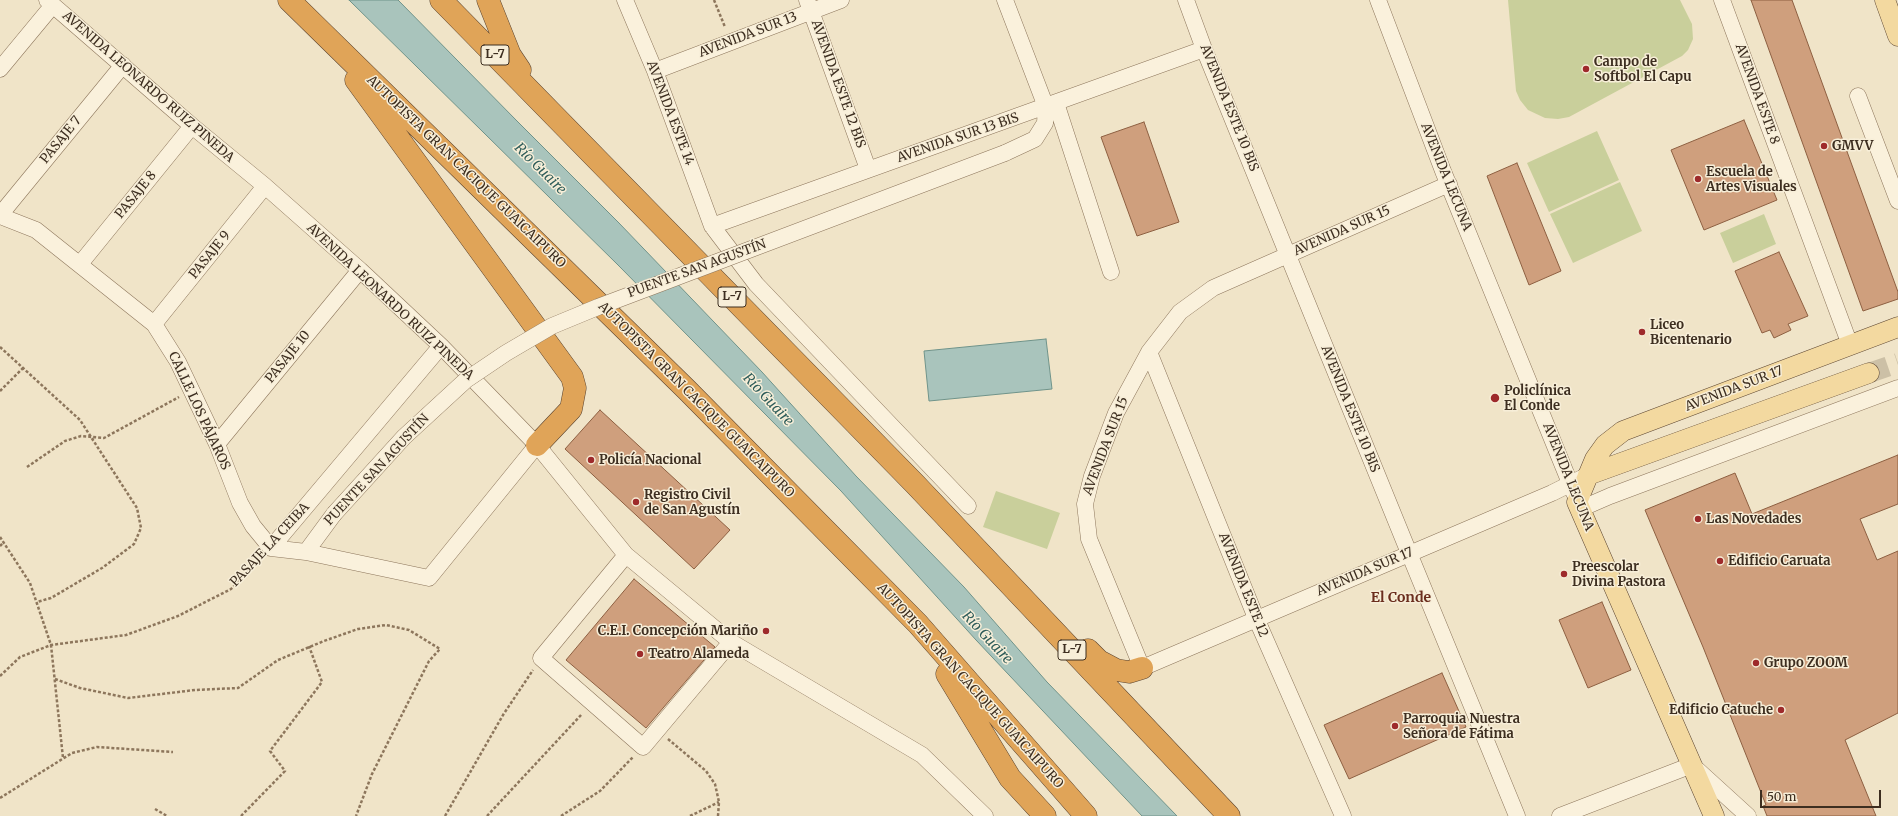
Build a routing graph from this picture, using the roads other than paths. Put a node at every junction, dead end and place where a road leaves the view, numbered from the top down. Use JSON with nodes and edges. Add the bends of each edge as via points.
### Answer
{"nodes":[{"id":1,"x":289,"y":0,"type":"edge"},
{"id":2,"x":441,"y":0,"type":"edge"},
{"id":3,"x":488,"y":0,"type":"edge"},
{"id":4,"x":625,"y":0,"type":"edge"},
{"id":5,"x":841,"y":0,"type":"edge"},
{"id":6,"x":1005,"y":0,"type":"edge"},
{"id":7,"x":1186,"y":0,"type":"edge"},
{"id":8,"x":1378,"y":0,"type":"edge"},
{"id":9,"x":1722,"y":0,"type":"edge"},
{"id":10,"x":1885,"y":0,"type":"edge"},
{"id":11,"x":50,"y":3,"type":"edge"},
{"id":12,"x":809,"y":6,"type":"edge"},
{"id":13,"x":321,"y":30,"type":"junction"},
{"id":14,"x":1898,"y":36,"type":"edge"},
{"id":15,"x":1204,"y":49,"type":"junction"},
{"id":16,"x":123,"y":65,"type":"junction"},
{"id":17,"x":0,"y":68,"type":"edge"},
{"id":18,"x":655,"y":71,"type":"junction"},
{"id":19,"x":1858,"y":96,"type":"dead end"},
{"id":20,"x":1051,"y":105,"type":"junction"},
{"id":21,"x":548,"y":110,"type":"junction"},
{"id":22,"x":192,"y":126,"type":"junction"},
{"id":23,"x":868,"y":169,"type":"junction"},
{"id":24,"x":1449,"y":184,"type":"junction"},
{"id":25,"x":265,"y":186,"type":"junction"},
{"id":26,"x":1898,"y":201,"type":"edge"},
{"id":27,"x":0,"y":216,"type":"edge"},
{"id":28,"x":712,"y":226,"type":"junction"},
{"id":29,"x":1288,"y":255,"type":"junction"},
{"id":30,"x":80,"y":264,"type":"junction"},
{"id":31,"x":360,"y":270,"type":"junction"},
{"id":32,"x":1111,"y":272,"type":"dead end"},
{"id":33,"x":154,"y":324,"type":"junction"},
{"id":34,"x":1898,"y":327,"type":"edge"},
{"id":35,"x":1850,"y":345,"type":"junction"},
{"id":36,"x":441,"y":346,"type":"junction"},
{"id":37,"x":1149,"y":352,"type":"junction"},
{"id":38,"x":1869,"y":373,"type":"tunnel mouth"},
{"id":39,"x":1898,"y":388,"type":"edge"},
{"id":40,"x":1623,"y":431,"type":"junction"},
{"id":41,"x":217,"y":444,"type":"junction"},
{"id":42,"x":536,"y":445,"type":"junction"},
{"id":43,"x":1616,"y":464,"type":"junction"},
{"id":44,"x":1588,"y":475,"type":"junction"},
{"id":45,"x":915,"y":484,"type":"junction"},
{"id":46,"x":1576,"y":498,"type":"junction"},
{"id":47,"x":968,"y":506,"type":"dead end"},
{"id":48,"x":272,"y":548,"type":"junction"},
{"id":49,"x":306,"y":552,"type":"junction"},
{"id":50,"x":1408,"y":553,"type":"junction"},
{"id":51,"x":626,"y":555,"type":"junction"},
{"id":52,"x":1256,"y":618,"type":"junction"},
{"id":53,"x":918,"y":624,"type":"junction"},
{"id":54,"x":731,"y":642,"type":"junction"},
{"id":55,"x":1142,"y":668,"type":"junction"},
{"id":56,"x":1692,"y":765,"type":"junction"},
{"id":57,"x":985,"y":816,"type":"edge"},
{"id":58,"x":1046,"y":816,"type":"edge"},
{"id":59,"x":1086,"y":816,"type":"edge"},
{"id":60,"x":1229,"y":816,"type":"edge"},
{"id":61,"x":1343,"y":816,"type":"edge"},
{"id":62,"x":1517,"y":816,"type":"edge"},
{"id":63,"x":1560,"y":816,"type":"edge"},
{"id":64,"x":1714,"y":816,"type":"edge"},
{"id":65,"x":1748,"y":816,"type":"edge"}],
"edges":[{"from":1,"to":13,"type":"highway","name":"AUTOPISTA GRAN CACIQUE GUAICAIPURO"},
{"from":2,"to":21,"type":"highway","number":"L-7"},
{"from":3,"to":21,"type":"highway","via":[[510,55]]},
{"from":4,"to":18,"type":"street","name":"AVENIDA ESTE 14"},
{"from":5,"to":12,"type":"street","name":"AVENIDA SUR 13"},
{"from":6,"to":20,"type":"street"},
{"from":7,"to":15,"type":"street","name":"AVENIDA ESTE 10 BIS"},
{"from":8,"to":24,"type":"street","name":"AVENIDA LECUNA"},
{"from":9,"to":35,"type":"street","name":"AVENIDA ESTE 8"},
{"from":10,"to":14,"type":"main road"},
{"from":11,"to":16,"type":"street","name":"AVENIDA LEONARDO RUIZ PINEDA"},
{"from":11,"to":17,"type":"street"},
{"from":12,"to":18,"type":"street","name":"AVENIDA SUR 13"},
{"from":12,"to":23,"type":"street","name":"AVENIDA ESTE 12 BIS"},
{"from":13,"to":42,"type":"highway","via":[[572,377],[575,388],[571,409]]},
{"from":13,"to":53,"type":"highway","name":"AUTOPISTA GRAN CACIQUE GUAICAIPURO","via":[[687,390]]},
{"from":15,"to":20,"type":"street","name":"AVENIDA SUR 13 BIS"},
{"from":15,"to":29,"type":"street","name":"AVENIDA ESTE 10 BIS"},
{"from":16,"to":22,"type":"street","name":"AVENIDA LEONARDO RUIZ PINEDA"},
{"from":16,"to":27,"type":"street","name":"PASAJE 7"},
{"from":18,"to":28,"type":"street","name":"AVENIDA ESTE 14"},
{"from":19,"to":26,"type":"street"},
{"from":20,"to":23,"type":"street","name":"AVENIDA SUR 13 BIS"},
{"from":20,"to":32,"type":"street"},
{"from":20,"to":49,"type":"street","name":"PUENTE SAN AGUSTÍN","bridge":true,"via":[[1045,123],[1035,139],[1005,153],[598,306],[552,326],[506,352],[466,380],[404,437],[334,514]]},
{"from":21,"to":45,"type":"highway","number":"L-7"},
{"from":22,"to":25,"type":"street","name":"AVENIDA LEONARDO RUIZ PINEDA"},
{"from":22,"to":30,"type":"street","name":"PASAJE 8"},
{"from":23,"to":28,"type":"street","name":"AVENIDA SUR 13 BIS"},
{"from":24,"to":29,"type":"street","name":"AVENIDA SUR 15"},
{"from":24,"to":46,"type":"street","name":"AVENIDA LECUNA"},
{"from":25,"to":31,"type":"street","name":"AVENIDA LEONARDO RUIZ PINEDA"},
{"from":25,"to":33,"type":"street","name":"PASAJE 9"},
{"from":27,"to":30,"type":"street","name":"CALLE LOS PÁJAROS","via":[[36,230]]},
{"from":28,"to":47,"type":"street","name":"AVENIDA ESTE 14","via":[[756,284]]},
{"from":29,"to":37,"type":"street","name":"AVENIDA SUR 15","via":[[1213,288],[1180,312]]},
{"from":29,"to":50,"type":"street","name":"AVENIDA ESTE 10 BIS"},
{"from":30,"to":33,"type":"street","name":"CALLE LOS PÁJAROS"},
{"from":31,"to":36,"type":"street","name":"AVENIDA LEONARDO RUIZ PINEDA"},
{"from":31,"to":41,"type":"street","name":"PASAJE 10"},
{"from":33,"to":41,"type":"street","name":"CALLE LOS PÁJAROS","via":[[178,362]]},
{"from":34,"to":35,"type":"main road","name":"AVENIDA SUR 17"},
{"from":35,"to":40,"type":"main road","name":"AVENIDA SUR 17"},
{"from":36,"to":42,"type":"street","name":"AVENIDA LEONARDO RUIZ PINEDA"},
{"from":36,"to":48,"type":"street","name":"PASAJE LA CEIBA"},
{"from":37,"to":52,"type":"street","name":"AVENIDA ESTE 12"},
{"from":37,"to":55,"type":"street","name":"AVENIDA SUR 15","via":[[1116,414],[1084,504],[1089,539]]},
{"from":38,"to":43,"type":"main road"},
{"from":39,"to":46,"type":"street","via":[[1610,496]]},
{"from":40,"to":43,"type":"main road"},
{"from":40,"to":44,"type":"main road","name":"AVENIDA SUR 17","via":[[1606,445],[1595,459]]},
{"from":41,"to":48,"type":"street","name":"CALLE LOS PÁJAROS","via":[[240,503],[253,526]]},
{"from":42,"to":49,"type":"street","via":[[429,578]]},
{"from":42,"to":51,"type":"street","name":"AVENIDA LEONARDO RUIZ PINEDA"},
{"from":43,"to":44,"type":"main road"},
{"from":44,"to":46,"type":"main road","name":"AVENIDA SUR 17"},
{"from":45,"to":55,"type":"highway","via":[[1043,604],[1099,661],[1116,670],[1129,672]]},
{"from":45,"to":60,"type":"highway","number":"L-7"},
{"from":46,"to":50,"type":"street","name":"AVENIDA SUR 17"},
{"from":46,"to":56,"type":"main road","name":"AVENIDA LECUNA"},
{"from":48,"to":49,"type":"street"},
{"from":50,"to":52,"type":"street","name":"AVENIDA SUR 17"},
{"from":50,"to":62,"type":"street","name":"AVENIDA ESTE 10 BIS"},
{"from":51,"to":54,"type":"street","name":"AVENIDA LEONARDO RUIZ PINEDA"},
{"from":51,"to":54,"type":"street","via":[[541,658],[643,747]]},
{"from":52,"to":55,"type":"street","name":"AVENIDA SUR 17"},
{"from":52,"to":61,"type":"street","name":"AVENIDA ESTE 12"},
{"from":53,"to":58,"type":"highway","via":[[1010,778]]},
{"from":53,"to":59,"type":"highway","name":"AUTOPISTA GRAN CACIQUE GUAICAIPURO"},
{"from":54,"to":57,"type":"street","name":"AVENIDA LEONARDO RUIZ PINEDA","via":[[922,755]]},
{"from":56,"to":63,"type":"street"},
{"from":56,"to":64,"type":"main road","name":"AVENIDA LECUNA"},
{"from":56,"to":65,"type":"street"}]}
